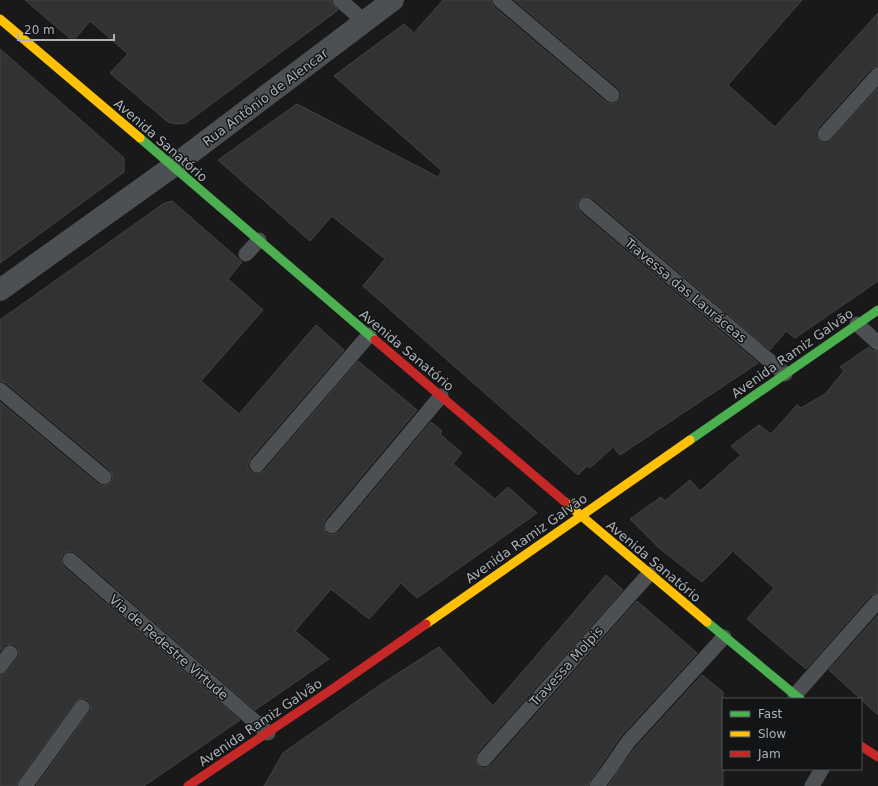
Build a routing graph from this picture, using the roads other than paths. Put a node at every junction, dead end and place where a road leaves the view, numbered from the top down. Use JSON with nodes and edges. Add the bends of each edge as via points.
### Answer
{"nodes":[{"id":1,"x":340,"y":0,"type":"edge"},
{"id":2,"x":393,"y":0,"type":"edge"},
{"id":3,"x":500,"y":0,"type":"edge"},
{"id":4,"x":0,"y":19,"type":"edge"},
{"id":5,"x":365,"y":22,"type":"junction"},
{"id":6,"x":878,"y":75,"type":"edge"},
{"id":7,"x":612,"y":95,"type":"dead end"},
{"id":8,"x":825,"y":134,"type":"dead end"},
{"id":9,"x":172,"y":167,"type":"junction"},
{"id":10,"x":586,"y":205,"type":"dead end"},
{"id":11,"x":259,"y":240,"type":"junction"},
{"id":12,"x":246,"y":254,"type":"dead end"},
{"id":13,"x":0,"y":290,"type":"edge"},
{"id":14,"x":878,"y":310,"type":"edge"},
{"id":15,"x":857,"y":324,"type":"junction"},
{"id":16,"x":369,"y":335,"type":"junction"},
{"id":17,"x":878,"y":342,"type":"edge"},
{"id":18,"x":786,"y":374,"type":"junction"},
{"id":19,"x":0,"y":390,"type":"edge"},
{"id":20,"x":441,"y":396,"type":"junction"},
{"id":21,"x":257,"y":465,"type":"dead end"},
{"id":22,"x":104,"y":477,"type":"dead end"},
{"id":23,"x":581,"y":516,"type":"junction"},
{"id":24,"x":332,"y":526,"type":"dead end"},
{"id":25,"x":70,"y":560,"type":"dead end"},
{"id":26,"x":649,"y":574,"type":"junction"},
{"id":27,"x":878,"y":601,"type":"edge"},
{"id":28,"x":724,"y":637,"type":"junction"},
{"id":29,"x":10,"y":653,"type":"dead end"},
{"id":30,"x":0,"y":666,"type":"edge"},
{"id":31,"x":797,"y":697,"type":"edge"},
{"id":32,"x":82,"y":707,"type":"dead end"},
{"id":33,"x":268,"y":734,"type":"junction"},
{"id":34,"x":862,"y":747,"type":"edge"},
{"id":35,"x":878,"y":757,"type":"edge"},
{"id":36,"x":484,"y":759,"type":"dead end"},
{"id":37,"x":821,"y":770,"type":"edge"},
{"id":38,"x":25,"y":786,"type":"edge"},
{"id":39,"x":188,"y":786,"type":"edge"},
{"id":40,"x":597,"y":786,"type":"edge"},
{"id":41,"x":812,"y":786,"type":"edge"}],
"edges":[{"from":1,"to":5,"type":"lane"},
{"from":2,"to":5,"type":"street","name":"Rua Antônio de Alencar"},
{"from":3,"to":7,"type":"lane"},
{"from":4,"to":9,"type":"street","name":"Avenida Sanatório"},
{"from":5,"to":9,"type":"street","name":"Rua Antônio de Alencar"},
{"from":6,"to":8,"type":"lane"},
{"from":9,"to":11,"type":"street","name":"Avenida Sanatório"},
{"from":9,"to":13,"type":"street","name":"Rua Antônio de Alencar"},
{"from":10,"to":18,"type":"lane","name":"Travessa das Lauráceas"},
{"from":11,"to":12,"type":"lane"},
{"from":11,"to":16,"type":"street","name":"Avenida Sanatório"},
{"from":14,"to":15,"type":"street","name":"Avenida Ramiz Galvão"},
{"from":15,"to":17,"type":"lane"},
{"from":15,"to":18,"type":"street","name":"Avenida Ramiz Galvão"},
{"from":16,"to":20,"type":"street","name":"Avenida Sanatório"},
{"from":16,"to":21,"type":"lane"},
{"from":18,"to":23,"type":"street","name":"Avenida Ramiz Galvão"},
{"from":19,"to":22,"type":"lane"},
{"from":20,"to":23,"type":"street","name":"Avenida Sanatório"},
{"from":20,"to":24,"type":"lane"},
{"from":23,"to":26,"type":"street","name":"Avenida Sanatório"},
{"from":23,"to":33,"type":"street","name":"Avenida Ramiz Galvão"},
{"from":25,"to":33,"type":"lane","name":"Via de Pedestre Virtude"},
{"from":26,"to":28,"type":"street","name":"Avenida Sanatório"},
{"from":26,"to":36,"type":"lane","name":"Travessa Molpis"},
{"from":27,"to":31,"type":"lane"},
{"from":28,"to":31,"type":"street","name":"Avenida Sanatório"},
{"from":28,"to":40,"type":"lane","via":[[628,742]]},
{"from":29,"to":30,"type":"lane"},
{"from":32,"to":38,"type":"lane"},
{"from":33,"to":39,"type":"street","name":"Avenida Ramiz Galvão"},
{"from":34,"to":35,"type":"street"},
{"from":37,"to":41,"type":"lane"}]}
